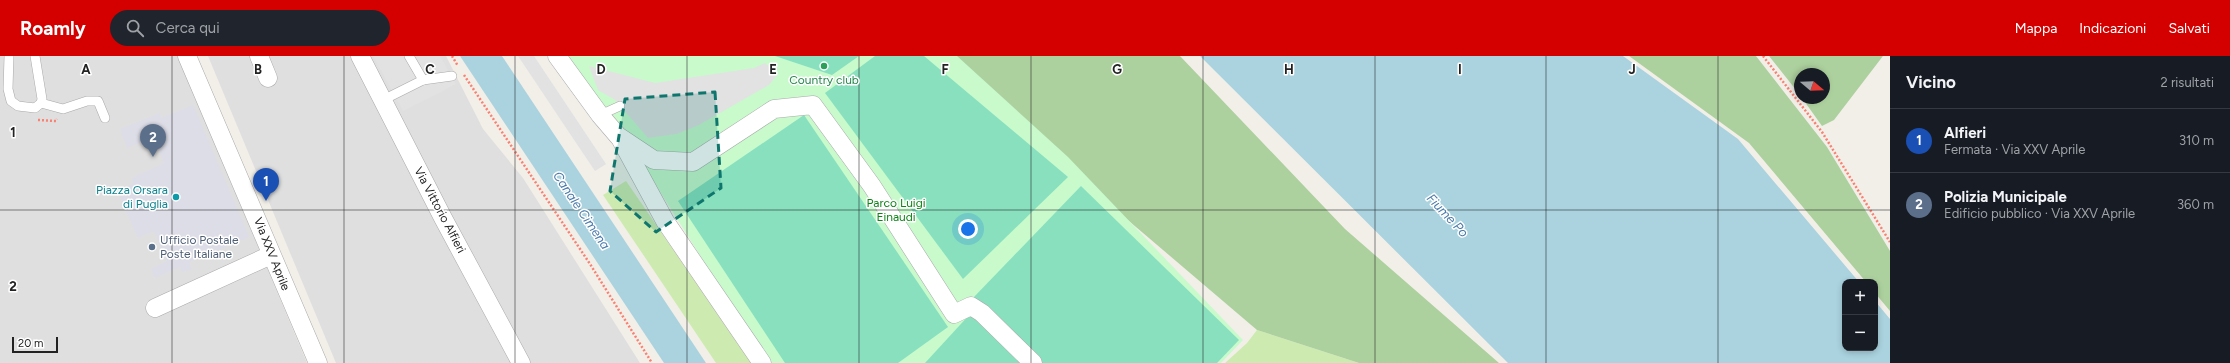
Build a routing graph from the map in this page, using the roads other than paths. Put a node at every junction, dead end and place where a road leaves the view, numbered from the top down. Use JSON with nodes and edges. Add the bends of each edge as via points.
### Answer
{"nodes":[{"id":1,"x":9,"y":56,"type":"edge"},
{"id":2,"x":35,"y":56,"type":"edge"},
{"id":3,"x":187,"y":56,"type":"edge"},
{"id":4,"x":258,"y":56,"type":"edge"},
{"id":5,"x":360,"y":56,"type":"edge"},
{"id":6,"x":409,"y":56,"type":"edge"},
{"id":7,"x":557,"y":56,"type":"edge"},
{"id":8,"x":452,"y":76,"type":"dead end"},
{"id":9,"x":268,"y":78,"type":"dead end"},
{"id":10,"x":423,"y":80,"type":"junction"},
{"id":11,"x":383,"y":100,"type":"junction"},
{"id":12,"x":41,"y":104,"type":"junction"},
{"id":13,"x":620,"y":106,"type":"dead end"},
{"id":14,"x":600,"y":115,"type":"junction"},
{"id":15,"x":105,"y":118,"type":"dead end"},
{"id":16,"x":618,"y":136,"type":"junction"},
{"id":17,"x":271,"y":255,"type":"junction"},
{"id":18,"x":155,"y":308,"type":"dead end"},
{"id":19,"x":318,"y":363,"type":"edge"},
{"id":20,"x":522,"y":363,"type":"edge"},
{"id":21,"x":762,"y":363,"type":"edge"},
{"id":22,"x":1034,"y":363,"type":"edge"}],
"edges":[{"from":1,"to":12,"type":"lane","via":[[8,89],[11,101],[26,108],[35,108]]},
{"from":2,"to":12,"type":"lane"},
{"from":3,"to":17,"type":"street","name":"Via XXV Aprile"},
{"from":4,"to":9,"type":"street"},
{"from":5,"to":11,"type":"street","name":"Via Vittorio Alfieri"},
{"from":6,"to":10,"type":"lane"},
{"from":7,"to":14,"type":"street"},
{"from":8,"to":10,"type":"lane"},
{"from":10,"to":11,"type":"lane"},
{"from":11,"to":20,"type":"street","name":"Via Vittorio Alfieri"},
{"from":12,"to":15,"type":"lane","via":[[63,109],[87,101],[98,101]]},
{"from":13,"to":14,"type":"lane"},
{"from":14,"to":16,"type":"street"},
{"from":16,"to":21,"type":"street","via":[[666,221]]},
{"from":16,"to":22,"type":"street","via":[[654,160],[693,162],[774,110],[813,105],[872,186],[954,314],[971,306],[982,313]]},
{"from":17,"to":18,"type":"street"},
{"from":17,"to":19,"type":"street","name":"Via XXV Aprile"}]}
